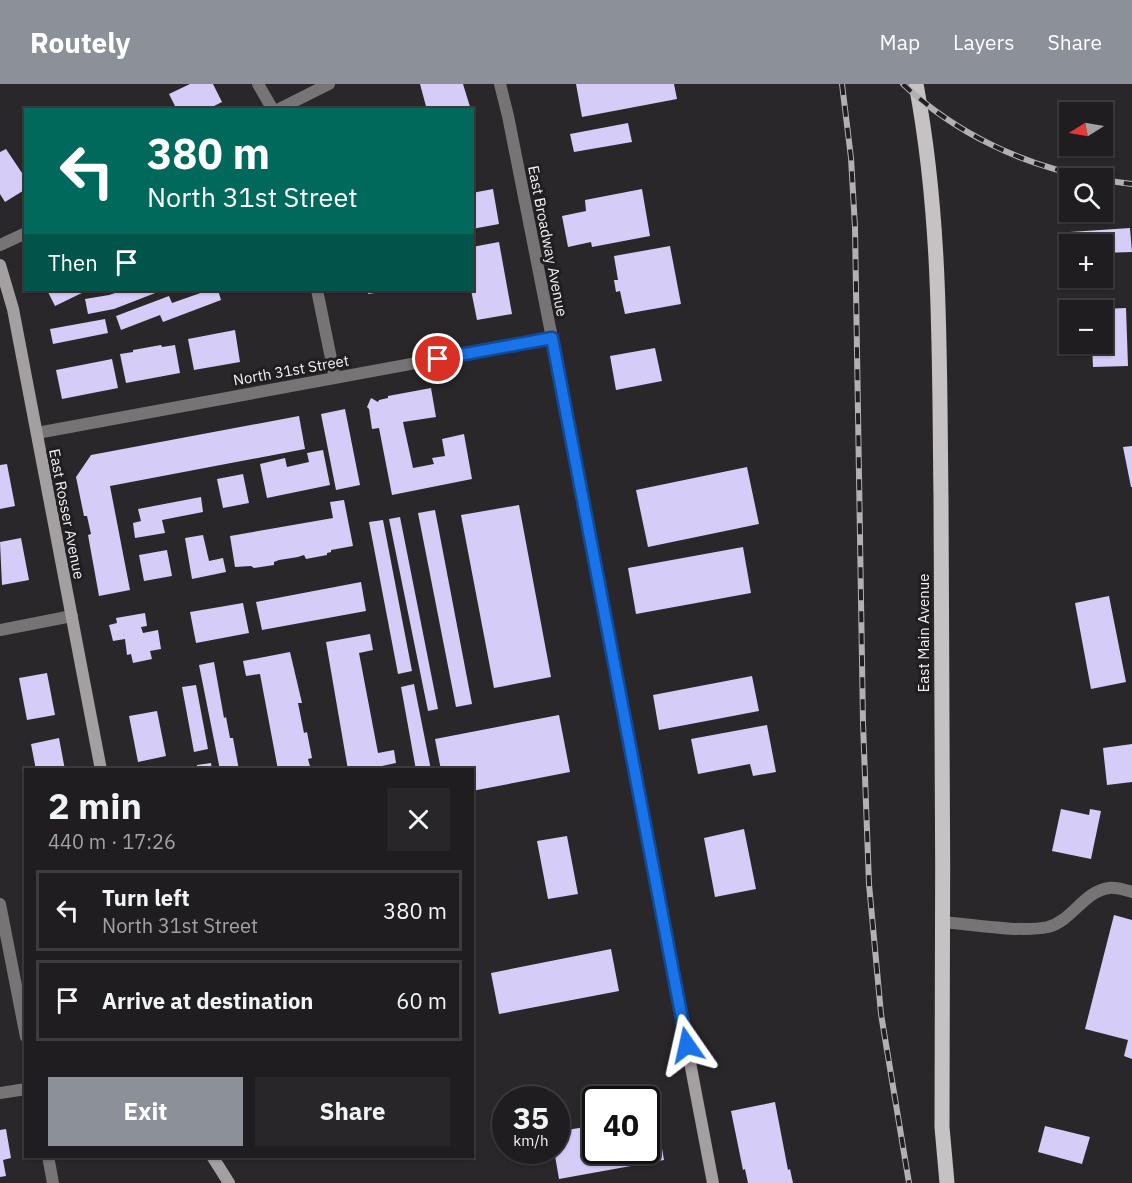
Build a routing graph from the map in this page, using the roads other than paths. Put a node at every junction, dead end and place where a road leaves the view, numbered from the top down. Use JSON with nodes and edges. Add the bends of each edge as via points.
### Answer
{"nodes":[{"id":1,"x":258,"y":84,"type":"edge"},
{"id":2,"x":329,"y":84,"type":"edge"},
{"id":3,"x":500,"y":84,"type":"edge"},
{"id":4,"x":916,"y":84,"type":"edge"},
{"id":5,"x":274,"y":108,"type":"edge"},
{"id":6,"x":279,"y":108,"type":"edge"},
{"id":7,"x":24,"y":234,"type":"edge"},
{"id":8,"x":0,"y":245,"type":"edge"},
{"id":9,"x":0,"y":265,"type":"edge"},
{"id":10,"x":318,"y":291,"type":"edge"},
{"id":11,"x":552,"y":338,"type":"junction"},
{"id":12,"x":335,"y":378,"type":"junction"},
{"id":13,"x":37,"y":433,"type":"junction"},
{"id":14,"x":72,"y":616,"type":"junction"},
{"id":15,"x":0,"y":630,"type":"edge"},
{"id":16,"x":101,"y":768,"type":"edge"},
{"id":17,"x":1132,"y":892,"type":"edge"},
{"id":18,"x":0,"y":904,"type":"edge"},
{"id":19,"x":942,"y":922,"type":"junction"},
{"id":20,"x":24,"y":1027,"type":"edge"},
{"id":21,"x":24,"y":1089,"type":"edge"},
{"id":22,"x":0,"y":1094,"type":"edge"},
{"id":23,"x":48,"y":1158,"type":"edge"},
{"id":24,"x":213,"y":1158,"type":"edge"},
{"id":25,"x":53,"y":1183,"type":"edge"},
{"id":26,"x":229,"y":1183,"type":"edge"},
{"id":27,"x":713,"y":1183,"type":"edge"},
{"id":28,"x":947,"y":1183,"type":"edge"}],
"edges":[{"from":1,"to":5,"type":"street"},
{"from":2,"to":6,"type":"street"},
{"from":3,"to":11,"type":"street","name":"East Broadway Avenue"},
{"from":4,"to":19,"type":"main road","name":"East Main Avenue","via":[[933,197],[938,297]]},
{"from":7,"to":8,"type":"street"},
{"from":9,"to":13,"type":"street","name":"East Rosser Avenue","via":[[13,309]]},
{"from":10,"to":12,"type":"street"},
{"from":11,"to":12,"type":"street","name":"North 31st Street"},
{"from":11,"to":27,"type":"street","name":"East Broadway Avenue"},
{"from":12,"to":13,"type":"street","name":"North 31st Street"},
{"from":13,"to":14,"type":"street","name":"East Rosser Avenue"},
{"from":14,"to":15,"type":"street"},
{"from":14,"to":16,"type":"street","name":"East Rosser Avenue"},
{"from":17,"to":19,"type":"street","via":[[1107,888],[1059,922],[1039,928]]},
{"from":18,"to":20,"type":"street"},
{"from":19,"to":28,"type":"main road","name":"East Main Avenue","via":[[942,1127]]},
{"from":21,"to":22,"type":"street"},
{"from":23,"to":25,"type":"street"},
{"from":24,"to":26,"type":"street"}]}
